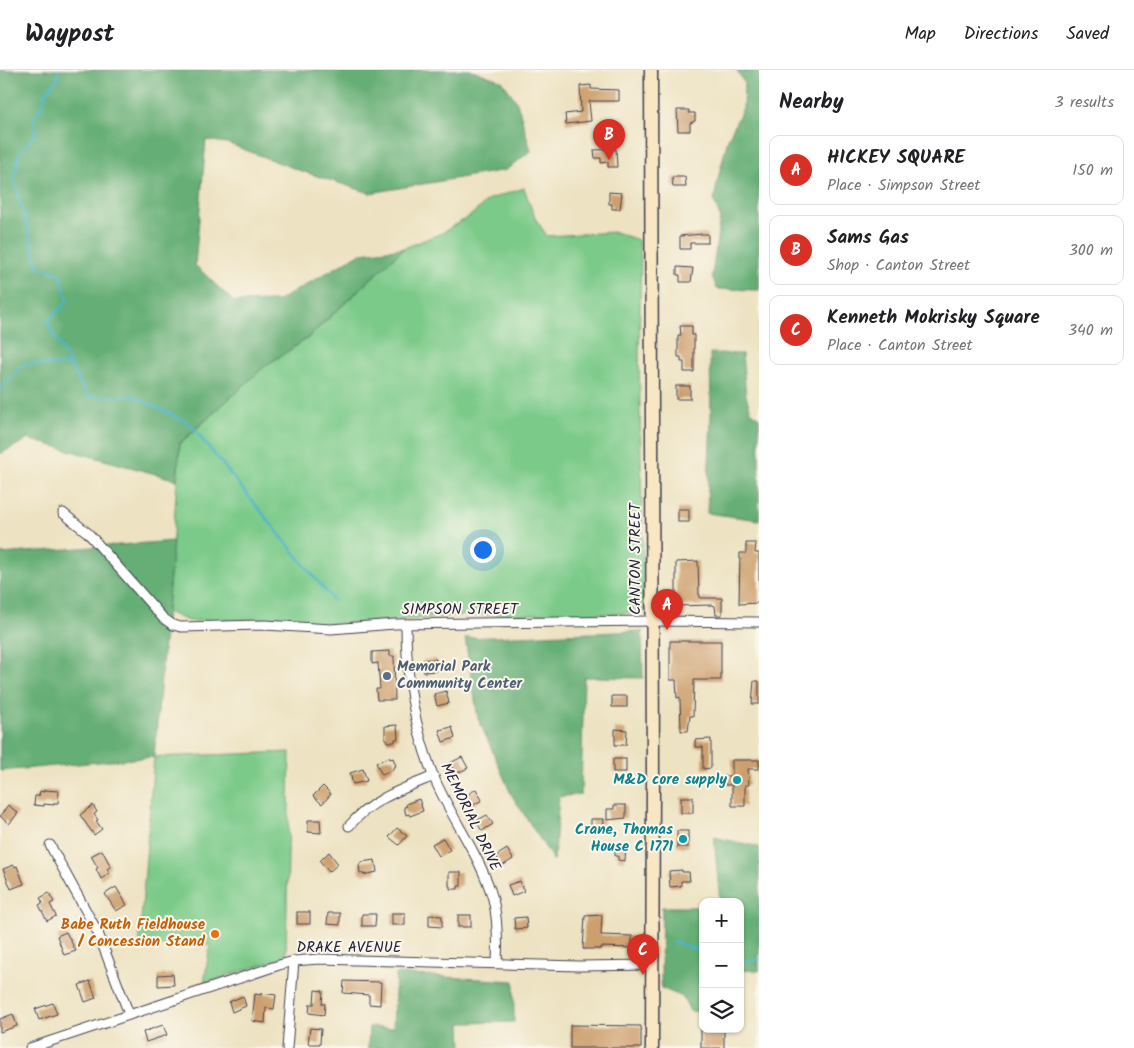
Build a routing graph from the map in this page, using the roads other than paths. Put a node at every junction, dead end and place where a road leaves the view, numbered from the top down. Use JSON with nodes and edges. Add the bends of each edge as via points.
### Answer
{"nodes":[{"id":1,"x":651,"y":70,"type":"edge"},
{"id":2,"x":63,"y":513,"type":"dead end"},
{"id":3,"x":652,"y":622,"type":"junction"},
{"id":4,"x":759,"y":622,"type":"edge"},
{"id":5,"x":406,"y":625,"type":"junction"},
{"id":6,"x":434,"y":776,"type":"junction"},
{"id":7,"x":350,"y":826,"type":"dead end"},
{"id":8,"x":50,"y":845,"type":"dead end"},
{"id":9,"x":294,"y":961,"type":"junction"},
{"id":10,"x":497,"y":963,"type":"junction"},
{"id":11,"x":652,"y":965,"type":"junction"},
{"id":12,"x":129,"y":1014,"type":"junction"},
{"id":13,"x":30,"y":1048,"type":"edge"},
{"id":14,"x":287,"y":1048,"type":"edge"},
{"id":15,"x":652,"y":1048,"type":"edge"}],
"edges":[{"from":1,"to":3,"type":"main road","name":"CANTON STREET"},
{"from":2,"to":5,"type":"street","name":"SIMPSON STREET","via":[[88,533],[146,600],[173,624],[188,627],[265,625],[331,629]]},
{"from":3,"to":4,"type":"street","name":"SIMPSON STREET"},
{"from":3,"to":5,"type":"street","name":"SIMPSON STREET"},
{"from":3,"to":11,"type":"main road","name":"CANTON STREET"},
{"from":5,"to":6,"type":"street","name":"MEMORIAL DRIVE","via":[[411,691],[421,739]]},
{"from":6,"to":7,"type":"street","via":[[378,800]]},
{"from":6,"to":10,"type":"street","name":"MEMORIAL DRIVE","via":[[489,889],[497,926]]},
{"from":8,"to":12,"type":"street","via":[[98,932]]},
{"from":9,"to":10,"type":"street","name":"DRAKE AVENUE"},
{"from":9,"to":12,"type":"street","name":"DRAKE AVENUE"},
{"from":9,"to":14,"type":"street"},
{"from":10,"to":11,"type":"street","name":"DRAKE AVENUE"},
{"from":11,"to":15,"type":"main road","name":"CANTON STREET"},
{"from":12,"to":13,"type":"street","name":"DRAKE AVENUE"}]}
